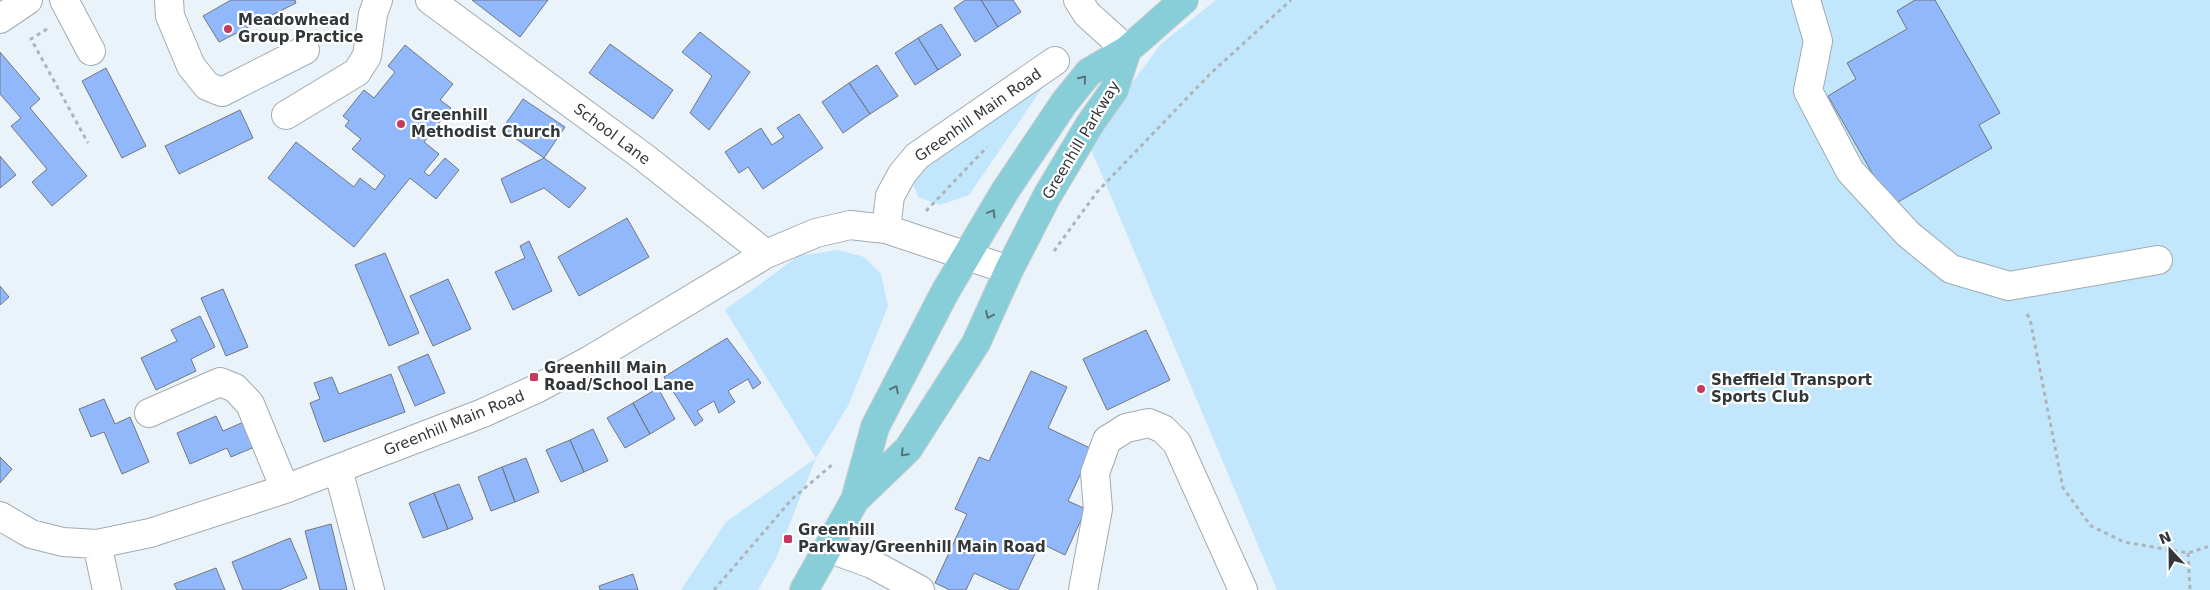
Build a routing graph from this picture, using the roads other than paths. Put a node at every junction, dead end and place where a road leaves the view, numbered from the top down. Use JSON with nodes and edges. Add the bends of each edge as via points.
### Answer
{"nodes":[{"id":1,"x":28,"y":0,"type":"edge"},
{"id":2,"x":169,"y":0,"type":"edge"},
{"id":3,"x":378,"y":0,"type":"edge"},
{"id":4,"x":430,"y":0,"type":"edge"},
{"id":5,"x":1078,"y":0,"type":"edge"},
{"id":6,"x":1184,"y":0,"type":"edge"},
{"id":7,"x":1806,"y":0,"type":"edge"},
{"id":8,"x":68,"y":7,"type":"edge"},
{"id":9,"x":0,"y":19,"type":"edge"},
{"id":10,"x":305,"y":50,"type":"dead end"},
{"id":11,"x":1127,"y":50,"type":"junction"},
{"id":12,"x":91,"y":51,"type":"dead end"},
{"id":13,"x":1056,"y":61,"type":"dead end"},
{"id":14,"x":286,"y":115,"type":"dead end"},
{"id":15,"x":886,"y":229,"type":"junction"},
{"id":16,"x":766,"y":254,"type":"junction"},
{"id":17,"x":967,"y":255,"type":"junction"},
{"id":18,"x":2158,"y":260,"type":"dead end"},
{"id":19,"x":1009,"y":270,"type":"junction"},
{"id":20,"x":149,"y":414,"type":"dead end"},
{"id":21,"x":338,"y":469,"type":"junction"},
{"id":22,"x":286,"y":489,"type":"junction"},
{"id":23,"x":855,"y":500,"type":"junction"},
{"id":24,"x":0,"y":516,"type":"edge"},
{"id":25,"x":97,"y":544,"type":"junction"},
{"id":26,"x":828,"y":548,"type":"junction"},
{"id":27,"x":106,"y":590,"type":"edge"},
{"id":28,"x":370,"y":590,"type":"edge"},
{"id":29,"x":804,"y":590,"type":"edge"},
{"id":30,"x":920,"y":590,"type":"edge"},
{"id":31,"x":1083,"y":590,"type":"edge"},
{"id":32,"x":1243,"y":590,"type":"edge"}],
"edges":[{"from":1,"to":9,"type":"street"},
{"from":2,"to":10,"type":"street","via":[[170,16],[191,66],[207,86],[222,92]]},
{"from":3,"to":14,"type":"street","via":[[367,56],[357,72]]},
{"from":4,"to":16,"type":"street","name":"School Lane","via":[[645,158]]},
{"from":5,"to":11,"type":"street","via":[[1087,14]]},
{"from":6,"to":11,"type":"main road"},
{"from":7,"to":18,"type":"street","via":[[1818,41],[1808,91],[1850,171],[1908,234],[1951,269],[2009,286]]},
{"from":8,"to":12,"type":"street"},
{"from":17,"to":11,"type":"main road","name":"Greenhill Parkway","one_way":true,"via":[[1064,103],[1089,72]]},
{"from":11,"to":19,"type":"main road","name":"Greenhill Parkway","via":[[1114,90],[1047,196]]},
{"from":13,"to":15,"type":"street","name":"Greenhill Main Road","via":[[917,156],[890,196]]},
{"from":15,"to":16,"type":"street","name":"Greenhill Main Road","via":[[850,225],[816,233]]},
{"from":15,"to":17,"type":"street","name":"Greenhill Main Road"},
{"from":16,"to":21,"type":"street","name":"Greenhill Main Road","via":[[538,388],[483,413]]},
{"from":17,"to":19,"type":"street","name":"Greenhill Main Road"},
{"from":23,"to":17,"type":"main road","name":"Greenhill Parkway","one_way":true,"via":[[874,427]]},
{"from":19,"to":23,"type":"main road","name":"Greenhill Parkway","one_way":true,"via":[[976,343],[908,448]]},
{"from":20,"to":22,"type":"street","via":[[220,382],[236,388],[250,404]]},
{"from":21,"to":22,"type":"street","name":"Greenhill Main Road"},
{"from":21,"to":28,"type":"street"},
{"from":22,"to":25,"type":"street","name":"Greenhill Main Road","via":[[150,533]]},
{"from":23,"to":26,"type":"main road","name":"Greenhill Parkway"},
{"from":24,"to":25,"type":"street","name":"Greenhill Main Road","via":[[31,534],[64,542]]},
{"from":25,"to":27,"type":"street"},
{"from":26,"to":29,"type":"main road","name":"Greenhill Parkway"},
{"from":26,"to":30,"type":"street","via":[[872,564]]},
{"from":31,"to":32,"type":"street","via":[[1098,509],[1095,473],[1107,440],[1126,428],[1150,423],[1163,429],[1177,443]]}]}
